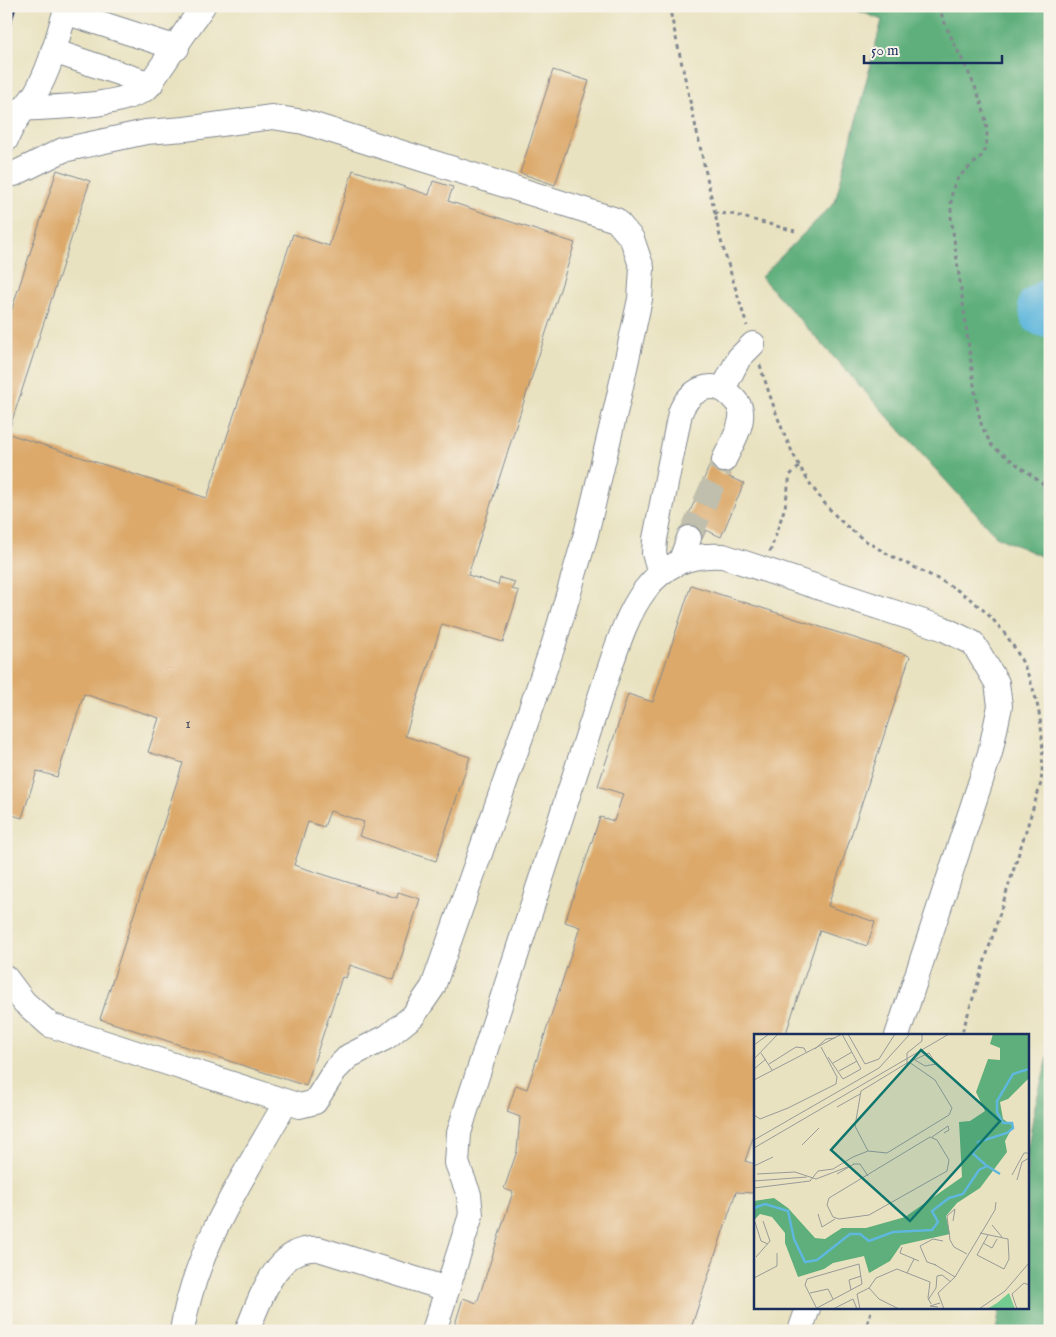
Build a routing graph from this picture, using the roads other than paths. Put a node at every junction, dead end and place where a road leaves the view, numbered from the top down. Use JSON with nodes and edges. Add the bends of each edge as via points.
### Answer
{"nodes":[{"id":1,"x":203,"y":6,"type":"edge"},
{"id":2,"x":66,"y":9,"type":"edge"},
{"id":3,"x":177,"y":48,"type":"junction"},
{"id":4,"x":53,"y":51,"type":"junction"},
{"id":5,"x":151,"y":84,"type":"junction"},
{"id":6,"x":22,"y":109,"type":"junction"},
{"id":7,"x":6,"y":140,"type":"edge"},
{"id":8,"x":6,"y":174,"type":"edge"},
{"id":9,"x":753,"y":344,"type":"road end"},
{"id":10,"x":724,"y":389,"type":"junction"},
{"id":11,"x":724,"y":460,"type":"tunnel mouth"},
{"id":12,"x":660,"y":574,"type":"junction"},
{"id":13,"x":6,"y":978,"type":"edge"},
{"id":14,"x":898,"y":1034,"type":"edge"},
{"id":15,"x":286,"y":1102,"type":"junction"},
{"id":16,"x":442,"y":1288,"type":"junction"},
{"id":17,"x":264,"y":1290,"type":"junction"},
{"id":18,"x":807,"y":1310,"type":"edge"},
{"id":19,"x":182,"y":1331,"type":"edge"},
{"id":20,"x":247,"y":1331,"type":"edge"},
{"id":21,"x":265,"y":1331,"type":"edge"},
{"id":22,"x":434,"y":1331,"type":"edge"},
{"id":23,"x":800,"y":1331,"type":"edge"}],
"edges":[{"from":1,"to":3,"type":"lane"},
{"from":2,"to":3,"type":"lane"},
{"from":2,"to":4,"type":"lane"},
{"from":3,"to":5,"type":"lane"},
{"from":4,"to":5,"type":"lane"},
{"from":4,"to":6,"type":"lane","via":[[34,95]]},
{"from":5,"to":6,"type":"lane","via":[[130,97]]},
{"from":6,"to":7,"type":"lane"},
{"from":8,"to":15,"type":"lane","via":[[14,174],[64,150],[146,132],[272,117],[304,122],[616,220],[632,239],[642,268],[640,299],[586,534],[554,643],[433,987],[413,1016],[387,1037],[349,1056],[335,1070],[315,1102],[300,1106]]},
{"from":9,"to":10,"type":"lane","via":[[739,358]]},
{"from":10,"to":11,"type":"lane","via":[[742,411]]},
{"from":10,"to":12,"type":"lane","via":[[709,386],[700,390],[690,397],[680,413],[654,538]]},
{"from":12,"to":14,"type":"lane","via":[[685,549],[723,556],[964,637],[979,651],[997,682],[1000,706],[990,752]]},
{"from":12,"to":16,"type":"lane","via":[[637,600],[626,622],[465,1113],[459,1133],[457,1163],[469,1195],[471,1215]]},
{"from":13,"to":15,"type":"lane","via":[[24,1002],[50,1025]]},
{"from":15,"to":19,"type":"lane","via":[[208,1242]]},
{"from":16,"to":17,"type":"lane","via":[[319,1249],[290,1257]]},
{"from":16,"to":22,"type":"lane"},
{"from":17,"to":20,"type":"lane"},
{"from":17,"to":21,"type":"lane"},
{"from":18,"to":23,"type":"lane"}]}
